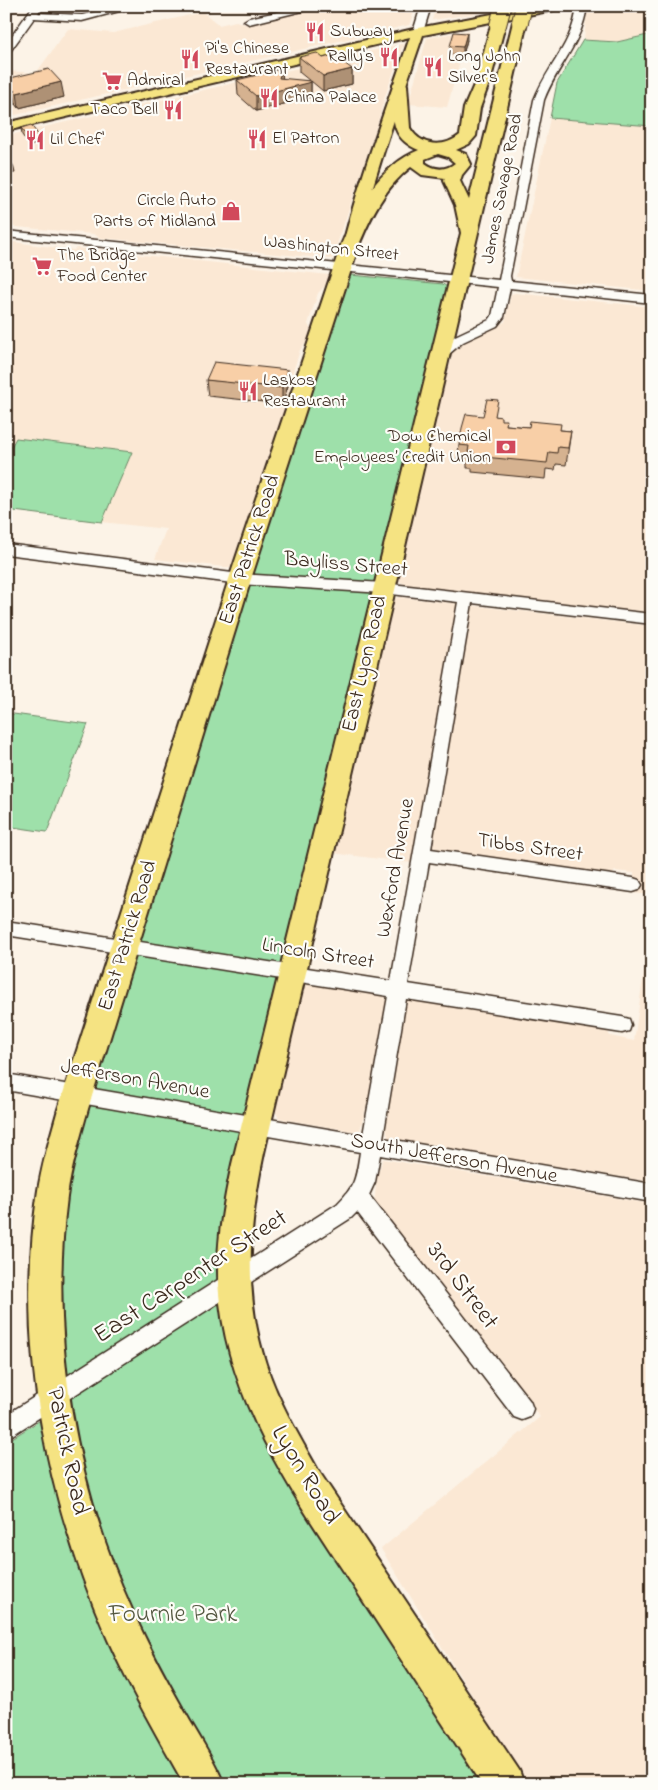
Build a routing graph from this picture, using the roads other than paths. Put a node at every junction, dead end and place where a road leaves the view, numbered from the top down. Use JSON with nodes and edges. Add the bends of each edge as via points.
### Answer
{"nodes":[{"id":1,"x":38,"y":6,"type":"edge"},
{"id":2,"x":134,"y":6,"type":"edge"},
{"id":3,"x":319,"y":6,"type":"edge"},
{"id":4,"x":426,"y":6,"type":"edge"},
{"id":5,"x":503,"y":6,"type":"edge"},
{"id":6,"x":524,"y":6,"type":"edge"},
{"id":7,"x":554,"y":6,"type":"edge"},
{"id":8,"x":582,"y":6,"type":"edge"},
{"id":9,"x":32,"y":15,"type":"junction"},
{"id":10,"x":249,"y":21,"type":"dead end"},
{"id":11,"x":418,"y":32,"type":"junction"},
{"id":12,"x":6,"y":51,"type":"edge"},
{"id":13,"x":400,"y":85,"type":"joint"},
{"id":14,"x":396,"y":112,"type":"junction"},
{"id":15,"x":6,"y":127,"type":"edge"},
{"id":16,"x":428,"y":152,"type":"junction"},
{"id":17,"x":459,"y":168,"type":"junction"},
{"id":18,"x":470,"y":233,"type":"junction"},
{"id":19,"x":6,"y":234,"type":"edge"},
{"id":20,"x":350,"y":245,"type":"junction"},
{"id":21,"x":342,"y":267,"type":"junction"},
{"id":22,"x":458,"y":279,"type":"junction"},
{"id":23,"x":505,"y":284,"type":"junction"},
{"id":24,"x":652,"y":299,"type":"edge"},
{"id":25,"x":438,"y":357,"type":"junction"},
{"id":26,"x":6,"y":549,"type":"edge"},
{"id":27,"x":240,"y":579,"type":"junction"},
{"id":28,"x":383,"y":588,"type":"junction"},
{"id":29,"x":466,"y":598,"type":"junction"},
{"id":30,"x":652,"y":619,"type":"edge"},
{"id":31,"x":422,"y":854,"type":"junction"},
{"id":32,"x":633,"y":885,"type":"dead end"},
{"id":33,"x":6,"y":928,"type":"edge"},
{"id":34,"x":125,"y":946,"type":"junction"},
{"id":35,"x":292,"y":972,"type":"junction"},
{"id":36,"x":397,"y":989,"type":"junction"},
{"id":37,"x":622,"y":1025,"type":"dead end"},
{"id":38,"x":6,"y":1082,"type":"edge"},
{"id":39,"x":78,"y":1095,"type":"junction"},
{"id":40,"x":256,"y":1126,"type":"junction"},
{"id":41,"x":371,"y":1145,"type":"junction"},
{"id":42,"x":652,"y":1193,"type":"edge"},
{"id":43,"x":358,"y":1197,"type":"junction"},
{"id":44,"x":234,"y":1282,"type":"junction"},
{"id":45,"x":53,"y":1398,"type":"junction"},
{"id":46,"x":522,"y":1409,"type":"dead end"},
{"id":47,"x":6,"y":1428,"type":"edge"},
{"id":48,"x":205,"y":1784,"type":"edge"},
{"id":49,"x":505,"y":1784,"type":"edge"}],
"edges":[{"from":1,"to":9,"type":"street"},
{"from":2,"to":9,"type":"street","via":[[82,18]]},
{"from":3,"to":10,"type":"street"},
{"from":4,"to":11,"type":"street"},
{"from":5,"to":16,"type":"highway","bridge":true,"via":[[485,74],[472,108],[468,136],[457,144]]},
{"from":6,"to":18,"type":"highway","name":"East Lyon Road","bridge":true},
{"from":7,"to":11,"type":"main road"},
{"from":8,"to":23,"type":"street","name":"James Savage Road","via":[[577,35],[546,82],[539,100]]},
{"from":9,"to":12,"type":"street","via":[[18,27]]},
{"from":11,"to":13,"type":"main road"},
{"from":11,"to":15,"type":"main road"},
{"from":13,"to":14,"type":"highway"},
{"from":14,"to":16,"type":"highway","via":[[408,138]]},
{"from":14,"to":20,"type":"main road","name":"East Patrick Road","via":[[362,197]]},
{"from":16,"to":17,"type":"highway","via":[[449,152],[460,157],[463,162]]},
{"from":16,"to":17,"type":"highway","via":[[417,158],[416,163],[425,171],[444,173]]},
{"from":16,"to":20,"type":"highway","via":[[400,169],[379,190]]},
{"from":17,"to":18,"type":"highway","via":[[453,176],[453,183]]},
{"from":18,"to":22,"type":"highway","name":"East Lyon Road"},
{"from":19,"to":21,"type":"street","name":"Washington Street"},
{"from":20,"to":21,"type":"highway","name":"East Patrick Road"},
{"from":21,"to":22,"type":"street","name":"Washington Street"},
{"from":21,"to":27,"type":"highway","name":"East Patrick Road"},
{"from":22,"to":23,"type":"street","name":"Washington Street"},
{"from":22,"to":25,"type":"highway","name":"East Lyon Road"},
{"from":23,"to":24,"type":"street","name":"Washington Street"},
{"from":23,"to":25,"type":"street","name":"James Savage Road","via":[[498,317],[493,323],[459,339]]},
{"from":25,"to":28,"type":"highway","name":"East Lyon Road"},
{"from":26,"to":27,"type":"street","name":"Bayliss Street"},
{"from":27,"to":28,"type":"street","name":"Bayliss Street"},
{"from":27,"to":34,"type":"highway","name":"East Patrick Road"},
{"from":28,"to":29,"type":"street","name":"Bayliss Street"},
{"from":28,"to":35,"type":"highway","name":"East Lyon Road"},
{"from":29,"to":30,"type":"street","name":"Bayliss Street"},
{"from":29,"to":31,"type":"street","name":"Wexford Avenue"},
{"from":31,"to":32,"type":"street","name":"Tibbs Street"},
{"from":31,"to":36,"type":"street","name":"Wexford Avenue"},
{"from":33,"to":34,"type":"street","name":"Lincoln Street"},
{"from":34,"to":35,"type":"street","name":"Lincoln Street"},
{"from":34,"to":39,"type":"highway","name":"East Patrick Road"},
{"from":35,"to":36,"type":"street","name":"Lincoln Street"},
{"from":35,"to":40,"type":"highway","name":"East Lyon Road"},
{"from":36,"to":37,"type":"street","name":"Lincoln Street"},
{"from":36,"to":41,"type":"street","name":"Wexford Avenue"},
{"from":38,"to":39,"type":"street","name":"Jefferson Avenue"},
{"from":39,"to":40,"type":"street","name":"Jefferson Avenue"},
{"from":39,"to":45,"type":"highway","name":"Patrick Road","via":[[59,1162],[47,1241],[46,1335]]},
{"from":40,"to":41,"type":"street","name":"South Jefferson Avenue"},
{"from":40,"to":44,"type":"highway","name":"Lyon Road","via":[[235,1234]]},
{"from":41,"to":42,"type":"street","name":"South Jefferson Avenue"},
{"from":41,"to":43,"type":"street","name":"East Carpenter Street","via":[[365,1182]]},
{"from":43,"to":44,"type":"street","name":"East Carpenter Street","via":[[344,1211]]},
{"from":43,"to":46,"type":"street","name":"3rd Street"},
{"from":44,"to":45,"type":"street","name":"East Carpenter Street"},
{"from":44,"to":49,"type":"highway","name":"Lyon Road","via":[[237,1316],[247,1358],[262,1401],[283,1442]]},
{"from":45,"to":47,"type":"street","name":"East Carpenter Street"},
{"from":45,"to":48,"type":"highway","name":"Patrick Road","via":[[68,1478],[98,1571],[146,1678]]}]}
